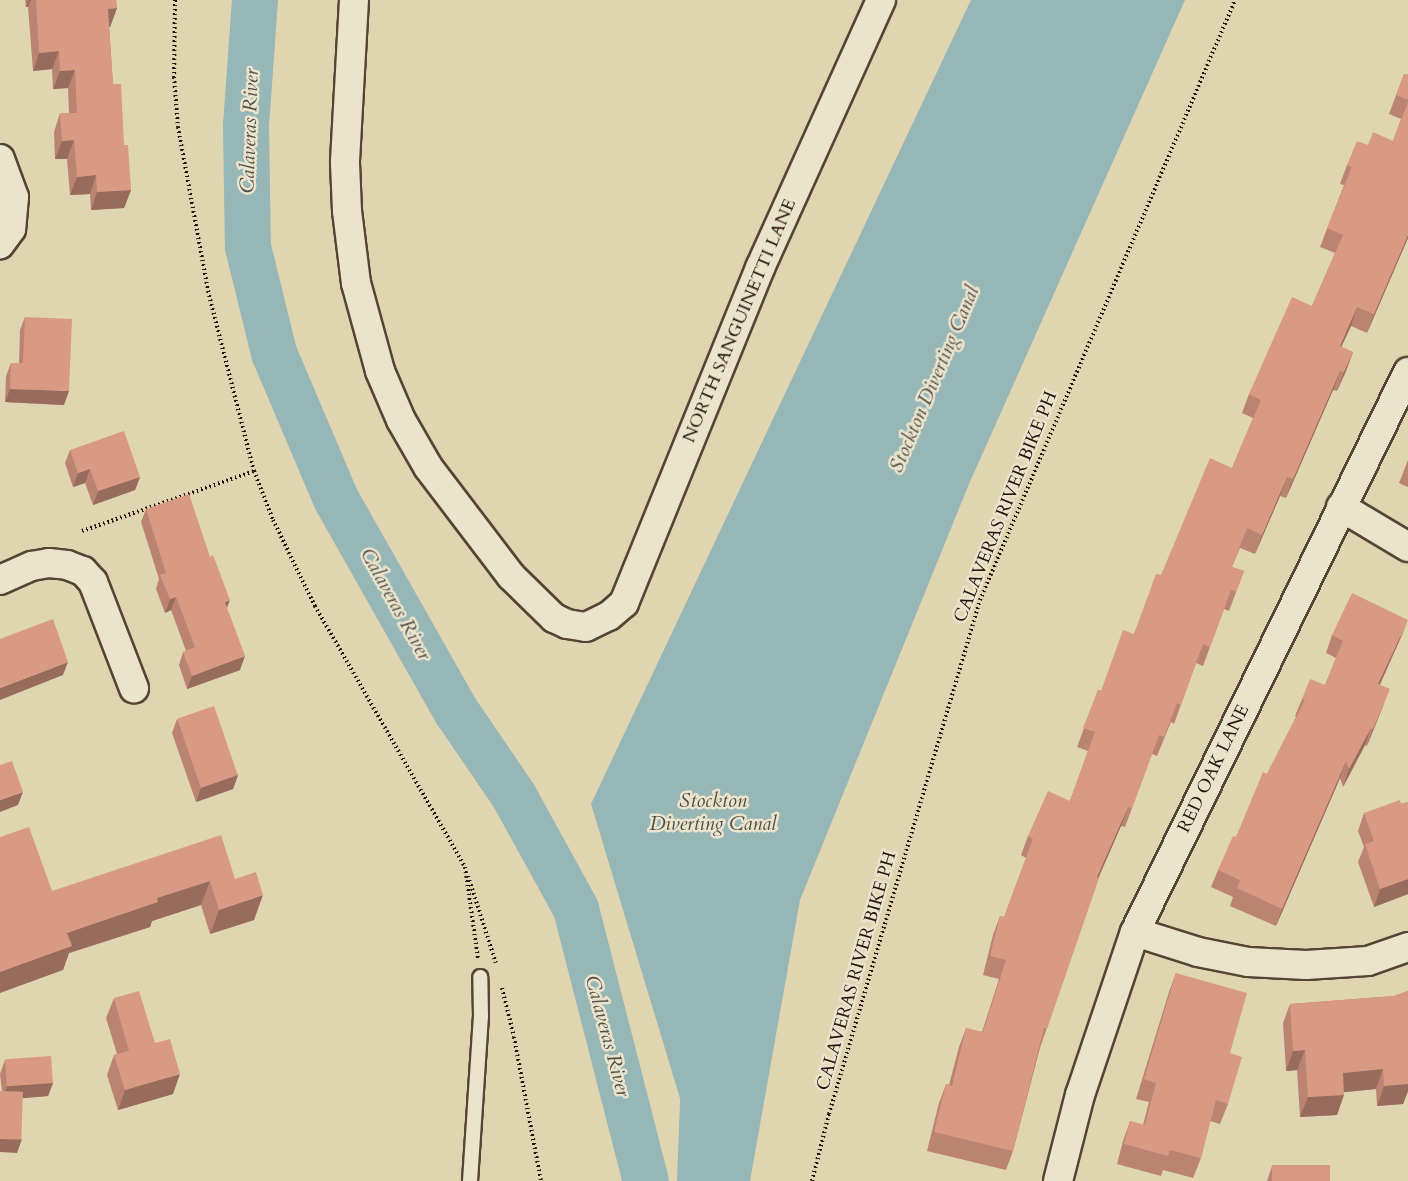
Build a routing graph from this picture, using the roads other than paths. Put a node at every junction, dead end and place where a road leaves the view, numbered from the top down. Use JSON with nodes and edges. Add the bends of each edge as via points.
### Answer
{"nodes":[{"id":1,"x":354,"y":0,"type":"edge"},
{"id":2,"x":881,"y":0,"type":"edge"},
{"id":3,"x":0,"y":159,"type":"edge"},
{"id":4,"x":5,"y":236,"type":"edge"},
{"id":5,"x":1408,"y":372,"type":"edge"},
{"id":6,"x":1341,"y":507,"type":"junction"},
{"id":7,"x":1408,"y":547,"type":"edge"},
{"id":8,"x":0,"y":580,"type":"edge"},
{"id":9,"x":134,"y":688,"type":"dead end"},
{"id":10,"x":1135,"y":932,"type":"junction"},
{"id":11,"x":1408,"y":947,"type":"edge"},
{"id":12,"x":480,"y":977,"type":"road end"},
{"id":13,"x":470,"y":1181,"type":"edge"},
{"id":14,"x":1058,"y":1181,"type":"edge"}],
"edges":[{"from":1,"to":2,"type":"street","name":"NORTH SANGUINETTI LANE","via":[[345,163],[347,211],[356,283],[380,370],[401,420],[428,467],[511,576],[554,618],[586,627],[624,603],[760,268]]},
{"from":3,"to":4,"type":"street","via":[[14,197]]},
{"from":5,"to":6,"type":"street","name":"RED OAK LANE"},
{"from":6,"to":7,"type":"street"},
{"from":6,"to":10,"type":"street","name":"RED OAK LANE"},
{"from":8,"to":9,"type":"street","via":[[48,563],[83,572],[93,582]]},
{"from":10,"to":11,"type":"street","via":[[1198,952],[1248,962],[1306,965],[1368,961]]},
{"from":10,"to":14,"type":"street","name":"RED OAK LANE","via":[[1080,1095]]},
{"from":12,"to":13,"type":"lane"}]}
